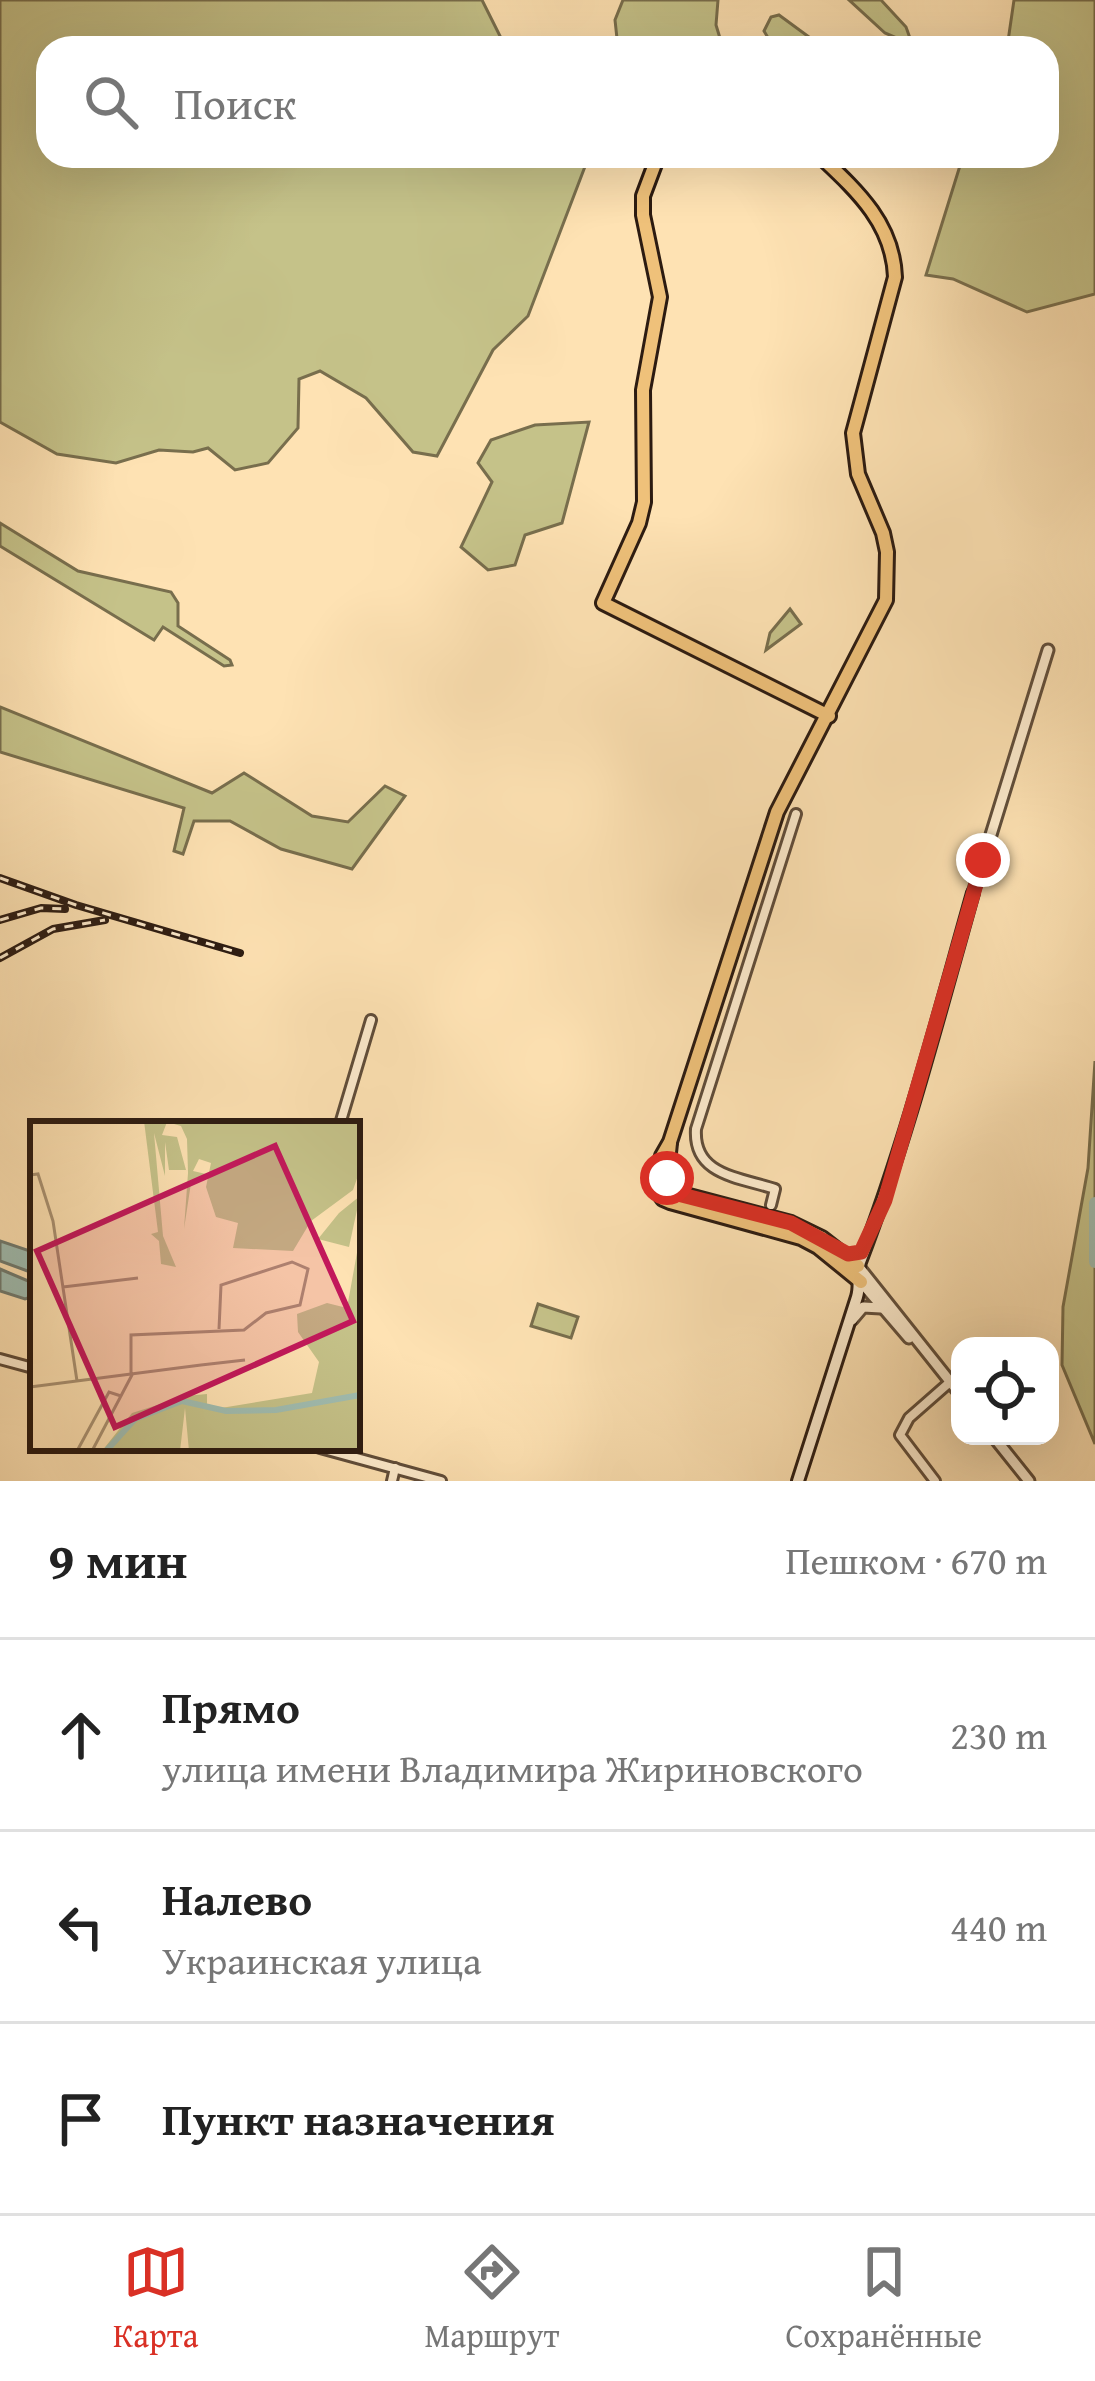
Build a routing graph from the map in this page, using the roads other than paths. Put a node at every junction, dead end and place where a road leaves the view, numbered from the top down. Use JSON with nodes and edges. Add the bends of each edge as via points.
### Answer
{"nodes":[{"id":1,"x":654,"y":168,"type":"edge"},
{"id":2,"x":832,"y":168,"type":"edge"},
{"id":3,"x":1048,"y":650,"type":"dead end"},
{"id":4,"x":829,"y":716,"type":"junction"},
{"id":5,"x":796,"y":814,"type":"dead end"},
{"id":6,"x":973,"y":893,"type":"joint"},
{"id":7,"x":371,"y":1020,"type":"dead end"},
{"id":8,"x":341,"y":1121,"type":"edge"},
{"id":9,"x":670,"y":1142,"type":"junction"},
{"id":10,"x":771,"y":1205,"type":"dead end"},
{"id":11,"x":878,"y":1221,"type":"junction"},
{"id":12,"x":822,"y":1238,"type":"junction"},
{"id":13,"x":858,"y":1266,"type":"junction"},
{"id":14,"x":861,"y":1282,"type":"junction"},
{"id":15,"x":886,"y":1312,"type":"junction"},
{"id":16,"x":927,"y":1354,"type":"junction"},
{"id":17,"x":836,"y":1358,"type":"junction"},
{"id":18,"x":0,"y":1359,"type":"edge"},
{"id":19,"x":30,"y":1367,"type":"edge"},
{"id":20,"x":950,"y":1382,"type":"joint"},
{"id":21,"x":1000,"y":1445,"type":"edge"},
{"id":22,"x":331,"y":1451,"type":"edge"},
{"id":23,"x":395,"y":1468,"type":"junction"},
{"id":24,"x":392,"y":1481,"type":"edge"},
{"id":25,"x":441,"y":1481,"type":"edge"},
{"id":26,"x":798,"y":1481,"type":"edge"},
{"id":27,"x":935,"y":1481,"type":"edge"},
{"id":28,"x":1029,"y":1481,"type":"edge"}],
"edges":[{"from":1,"to":4,"type":"main road","via":[[643,215],[660,296],[643,390],[644,502],[603,603]]},
{"from":2,"to":4,"type":"main road","via":[[874,212],[895,277],[853,433],[858,474],[883,532],[889,586]]},
{"from":3,"to":6,"type":"street"},
{"from":4,"to":9,"type":"main road","via":[[777,812]]},
{"from":5,"to":10,"type":"street","via":[[696,1129],[695,1148],[707,1165],[775,1189]]},
{"from":6,"to":11,"type":"main road"},
{"from":7,"to":8,"type":"street"},
{"from":9,"to":12,"type":"main road","via":[[670,1191]]},
{"from":9,"to":14,"type":"main road","via":[[655,1188],[663,1199],[789,1233]]},
{"from":11,"to":12,"type":"street","via":[[859,1255]]},
{"from":11,"to":13,"type":"main road"},
{"from":12,"to":13,"type":"main road"},
{"from":13,"to":14,"type":"main road"},
{"from":13,"to":16,"type":"street"},
{"from":14,"to":15,"type":"street"},
{"from":14,"to":17,"type":"main road"},
{"from":15,"to":16,"type":"street"},
{"from":15,"to":17,"type":"street","via":[[859,1309]]},
{"from":16,"to":20,"type":"street"},
{"from":17,"to":26,"type":"main road"},
{"from":18,"to":19,"type":"street"},
{"from":20,"to":27,"type":"street","via":[[900,1435]]},
{"from":21,"to":28,"type":"street"},
{"from":22,"to":23,"type":"street"},
{"from":23,"to":24,"type":"street"},
{"from":23,"to":25,"type":"street"}]}
